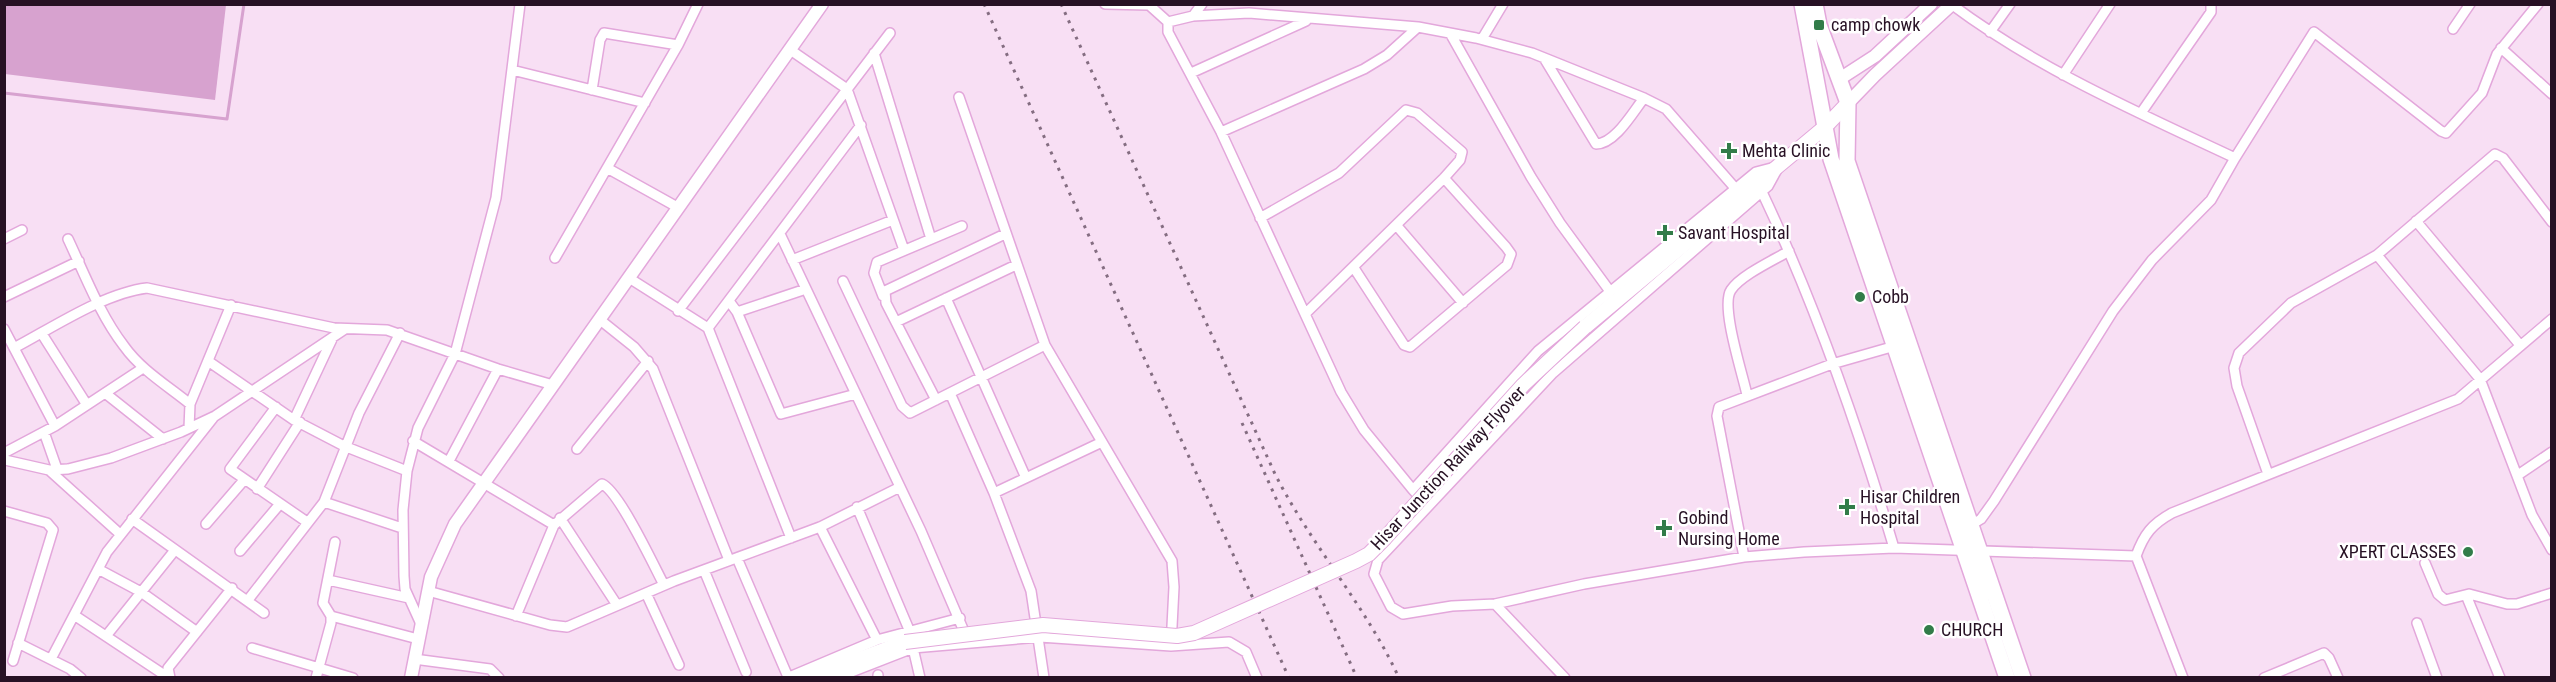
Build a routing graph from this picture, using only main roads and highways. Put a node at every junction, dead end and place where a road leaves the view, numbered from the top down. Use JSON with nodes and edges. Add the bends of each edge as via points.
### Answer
{"nodes":[{"id":1,"x":1802,"y":4,"type":"edge"},
{"id":2,"x":1815,"y":4,"type":"edge"},
{"id":3,"x":1848,"y":103,"type":"junction"},
{"id":4,"x":1825,"y":127,"type":"junction"},
{"id":5,"x":1965,"y":528,"type":"junction"},
{"id":6,"x":1972,"y":552,"type":"junction"},
{"id":7,"x":809,"y":678,"type":"edge"},
{"id":8,"x":2007,"y":678,"type":"edge"},
{"id":9,"x":2023,"y":678,"type":"edge"}],
"edges":[{"from":1,"to":4,"type":"main road"},
{"from":2,"to":3,"type":"main road"},
{"from":3,"to":4,"type":"main road","name":"Hisar Junction Railway Flyover"},
{"from":3,"to":5,"type":"main road","via":[[1847,161]]},
{"from":4,"to":5,"type":"main road","via":[[1831,159],[1895,346]]},
{"from":4,"to":7,"type":"main road","name":"Hisar Junction Railway Flyover","bridge":true,"via":[[1586,327],[1523,386],[1369,554],[1194,633],[1177,636],[1043,626],[909,640]]},
{"from":5,"to":6,"type":"main road"},
{"from":6,"to":8,"type":"main road"},
{"from":6,"to":9,"type":"main road"}]}
